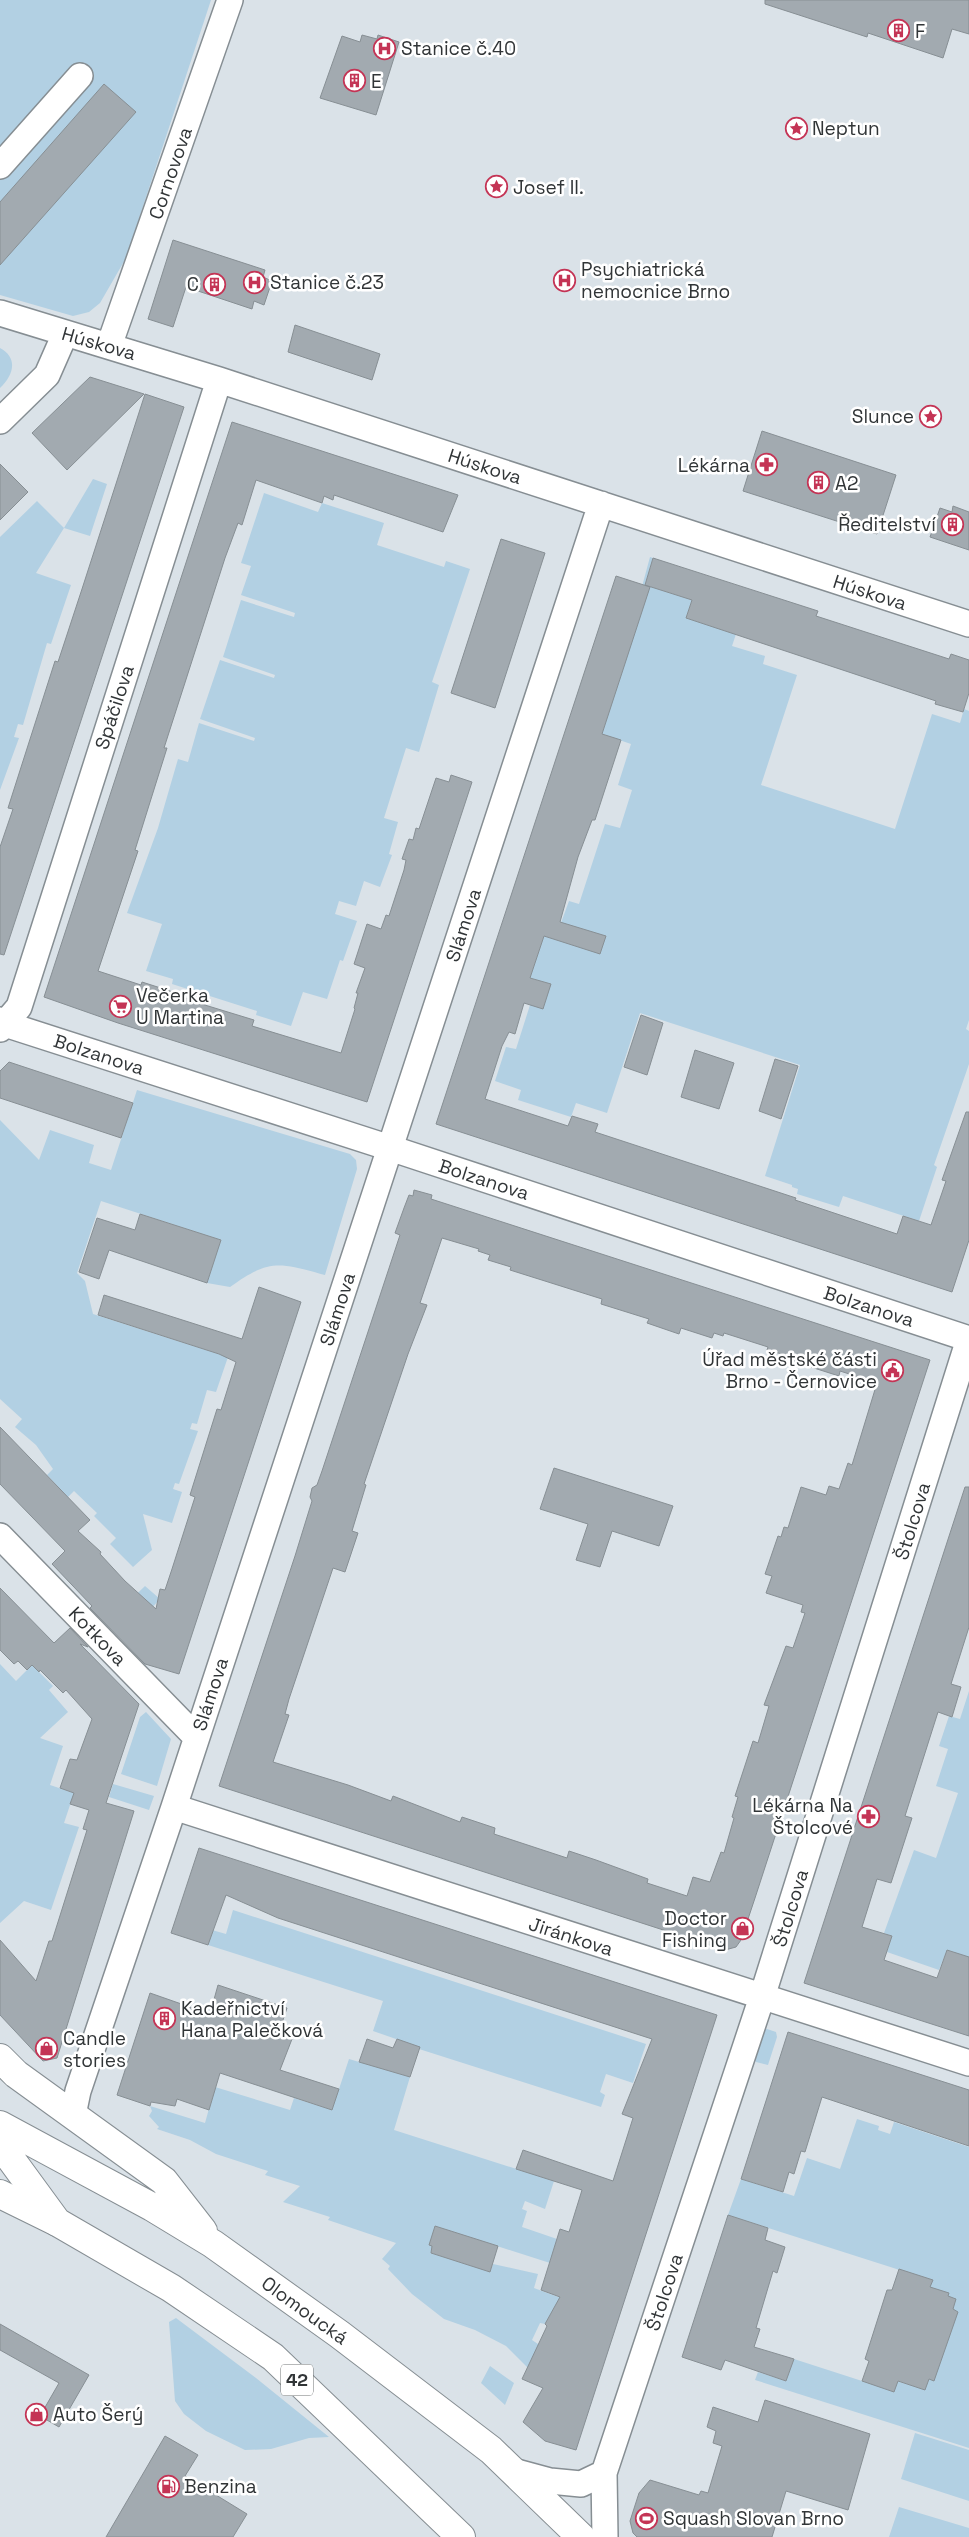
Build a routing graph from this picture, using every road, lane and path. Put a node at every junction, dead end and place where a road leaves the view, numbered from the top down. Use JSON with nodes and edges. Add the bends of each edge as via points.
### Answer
{"nodes":[{"id":1,"x":230,"y":0,"type":"edge"},
{"id":2,"x":80,"y":76,"type":"dead end"},
{"id":3,"x":0,"y":166,"type":"edge"},
{"id":4,"x":0,"y":313,"type":"edge"},
{"id":5,"x":65,"y":334,"type":"junction"},
{"id":6,"x":109,"y":346,"type":"junction"},
{"id":7,"x":219,"y":380,"type":"junction"},
{"id":8,"x":0,"y":421,"type":"edge"},
{"id":9,"x":601,"y":504,"type":"junction"},
{"id":10,"x":969,"y":624,"type":"edge"},
{"id":11,"x":2,"y":1024,"type":"edge"},
{"id":12,"x":390,"y":1148,"type":"junction"},
{"id":13,"x":969,"y":1339,"type":"edge"},
{"id":14,"x":0,"y":1536,"type":"edge"},
{"id":15,"x":196,"y":1737,"type":"junction"},
{"id":16,"x":174,"y":1807,"type":"junction"},
{"id":17,"x":762,"y":1998,"type":"junction"},
{"id":18,"x":0,"y":2058,"type":"edge"},
{"id":19,"x":969,"y":2063,"type":"edge"},
{"id":20,"x":73,"y":2115,"type":"junction"},
{"id":21,"x":0,"y":2125,"type":"edge"},
{"id":22,"x":0,"y":2144,"type":"edge"},
{"id":23,"x":0,"y":2194,"type":"edge"},
{"id":24,"x":57,"y":2222,"type":"junction"},
{"id":25,"x":213,"y":2244,"type":"junction"},
{"id":26,"x":513,"y":2471,"type":"junction"},
{"id":27,"x":604,"y":2474,"type":"junction"},
{"id":28,"x":461,"y":2537,"type":"edge"},
{"id":29,"x":581,"y":2537,"type":"edge"},
{"id":30,"x":605,"y":2537,"type":"edge"}],
"edges":[{"from":1,"to":6,"type":"street","name":"Cornovova"},
{"from":2,"to":3,"type":"street"},
{"from":4,"to":5,"type":"street","name":"Húskova"},
{"from":5,"to":6,"type":"street","name":"Húskova"},
{"from":5,"to":8,"type":"street","via":[[47,375]]},
{"from":6,"to":7,"type":"street","name":"Húskova"},
{"from":7,"to":9,"type":"street","name":"Húskova"},
{"from":7,"to":11,"type":"street","name":"Spáčilova","via":[[19,1007]]},
{"from":9,"to":10,"type":"street","name":"Húskova"},
{"from":9,"to":12,"type":"street","name":"Slámova"},
{"from":11,"to":12,"type":"street","name":"Bolzanova"},
{"from":12,"to":13,"type":"street","name":"Bolzanova"},
{"from":12,"to":15,"type":"street","name":"Slámova"},
{"from":13,"to":17,"type":"street","name":"Štolcova"},
{"from":14,"to":15,"type":"street","name":"Kotkova"},
{"from":15,"to":16,"type":"street","name":"Slámova"},
{"from":16,"to":17,"type":"street","name":"Jiránkova"},
{"from":16,"to":20,"type":"street","name":"Slámova","via":[[78,2091]]},
{"from":17,"to":19,"type":"street","name":"Jiránkova"},
{"from":17,"to":27,"type":"street","name":"Štolcova"},
{"from":18,"to":20,"type":"main road","via":[[16,2074]]},
{"from":20,"to":25,"type":"main road","via":[[164,2181]]},
{"from":21,"to":25,"type":"main road","name":"Olomoucká","via":[[152,2207]]},
{"from":22,"to":24,"type":"main road"},
{"from":23,"to":24,"type":"main road","number":"42"},
{"from":24,"to":28,"type":"main road","number":"42","via":[[171,2288],[272,2357]]},
{"from":25,"to":26,"type":"main road","name":"Olomoucká","via":[[339,2334],[491,2450]]},
{"from":26,"to":27,"type":"street","via":[[550,2481],[581,2484]]},
{"from":26,"to":29,"type":"main road","name":"Olomoucká"},
{"from":27,"to":30,"type":"street","name":"Štolcova"}]}
